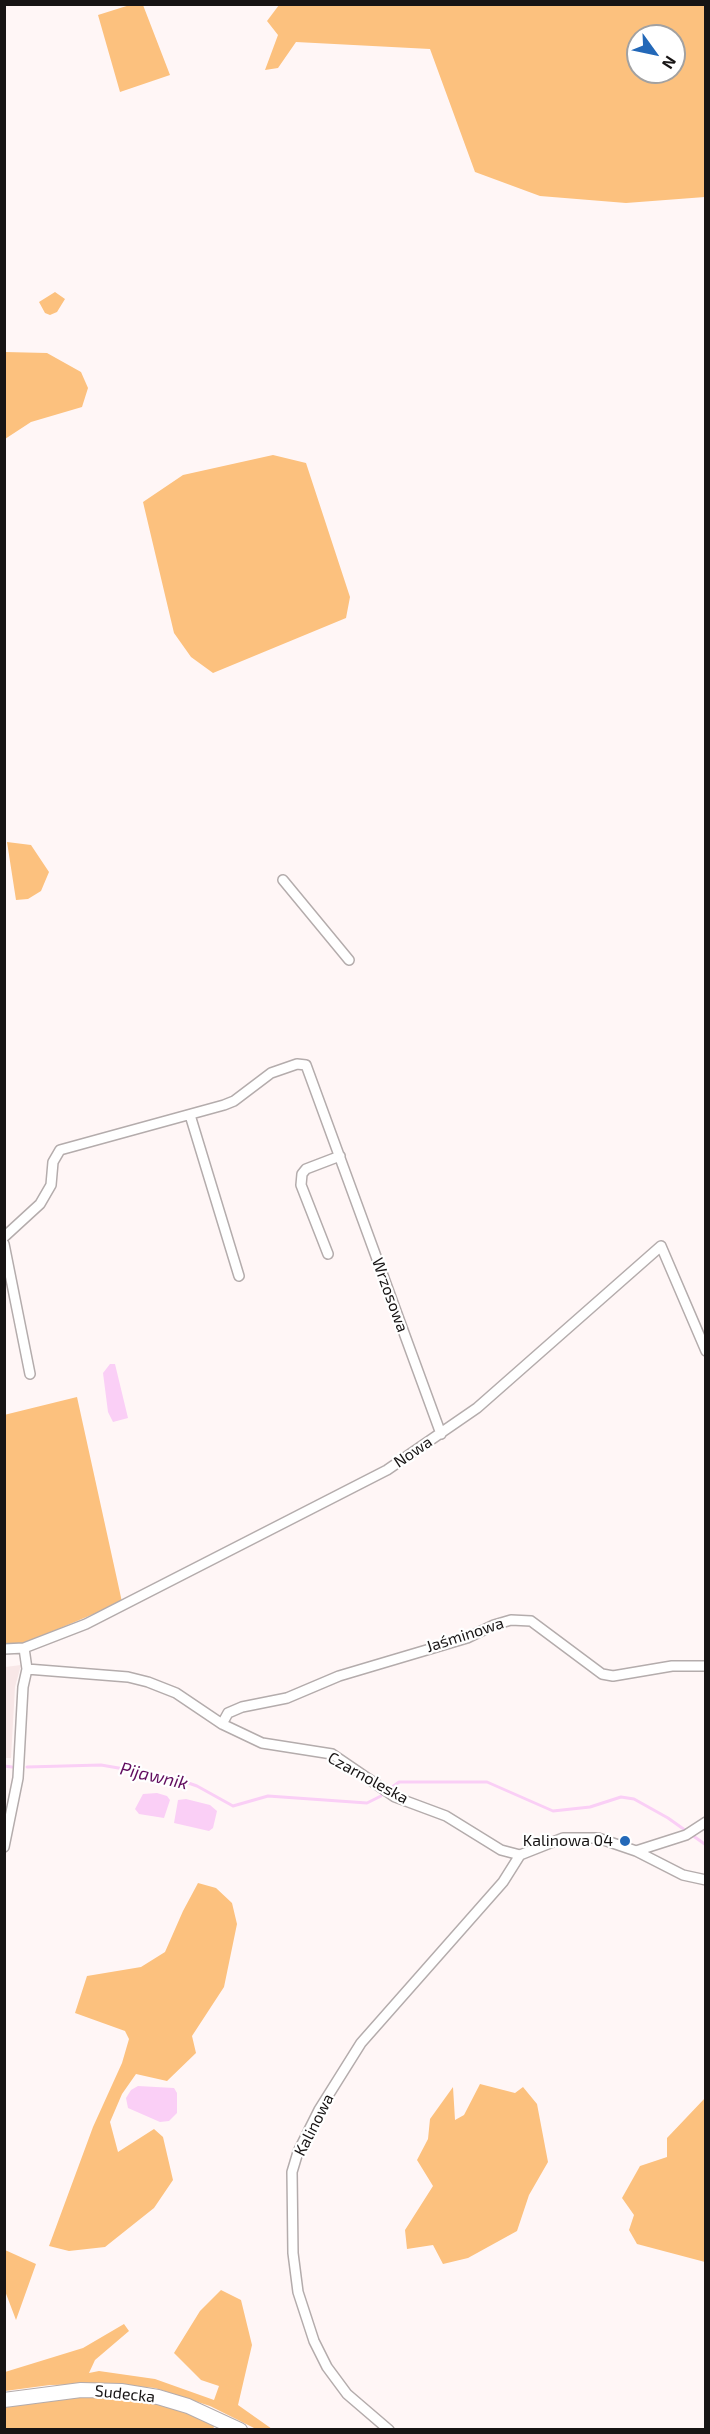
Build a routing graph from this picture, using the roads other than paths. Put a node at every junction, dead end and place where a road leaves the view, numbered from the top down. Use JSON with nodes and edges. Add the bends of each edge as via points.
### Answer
{"nodes":[{"id":1,"x":283,"y":880,"type":"dead end"},
{"id":2,"x":349,"y":960,"type":"dead end"},
{"id":3,"x":190,"y":1115,"type":"junction"},
{"id":4,"x":340,"y":1156,"type":"junction"},
{"id":5,"x":4,"y":1237,"type":"edge"},
{"id":6,"x":4,"y":1244,"type":"edge"},
{"id":7,"x":328,"y":1254,"type":"dead end"},
{"id":8,"x":239,"y":1276,"type":"dead end"},
{"id":9,"x":705,"y":1350,"type":"edge"},
{"id":10,"x":30,"y":1374,"type":"dead end"},
{"id":11,"x":441,"y":1434,"type":"junction"},
{"id":12,"x":24,"y":1648,"type":"junction"},
{"id":13,"x":4,"y":1649,"type":"edge"},
{"id":14,"x":705,"y":1666,"type":"edge"},
{"id":15,"x":27,"y":1669,"type":"junction"},
{"id":16,"x":222,"y":1724,"type":"junction"},
{"id":17,"x":705,"y":1822,"type":"edge"},
{"id":18,"x":4,"y":1847,"type":"edge"},
{"id":19,"x":636,"y":1851,"type":"junction"},
{"id":20,"x":520,"y":1855,"type":"junction"},
{"id":21,"x":705,"y":1880,"type":"edge"},
{"id":22,"x":4,"y":2400,"type":"edge"},
{"id":23,"x":240,"y":2430,"type":"edge"},
{"id":24,"x":389,"y":2430,"type":"edge"}],
"edges":[{"from":1,"to":2,"type":"street"},
{"from":3,"to":4,"type":"street","name":"Wrzosowa","via":[[234,1101],[271,1073],[306,1065]]},
{"from":3,"to":5,"type":"street","name":"Wrzosowa","via":[[60,1150],[53,1162],[51,1185],[40,1204]]},
{"from":3,"to":8,"type":"street"},
{"from":4,"to":7,"type":"street","via":[[302,1174],[301,1185]]},
{"from":4,"to":11,"type":"street","name":"Wrzosowa"},
{"from":6,"to":10,"type":"street"},
{"from":9,"to":11,"type":"street","name":"Nowa","via":[[661,1246],[477,1408]]},
{"from":11,"to":12,"type":"street","name":"Nowa","via":[[364,1483],[113,1612]]},
{"from":12,"to":13,"type":"street"},
{"from":12,"to":15,"type":"street"},
{"from":14,"to":16,"type":"street","name":"Jaśminowa","via":[[602,1674],[531,1621],[511,1620],[467,1638],[339,1676],[287,1698],[242,1707],[228,1713]]},
{"from":15,"to":16,"type":"street","name":"Czarnoleska","via":[[148,1682],[176,1693]]},
{"from":15,"to":18,"type":"street","via":[[18,1778]]},
{"from":16,"to":20,"type":"street","name":"Czarnoleska","via":[[262,1743],[332,1754],[395,1797],[446,1816],[489,1845]]},
{"from":17,"to":19,"type":"street","via":[[686,1835]]},
{"from":19,"to":20,"type":"street","via":[[598,1839],[563,1838]]},
{"from":19,"to":21,"type":"street","via":[[683,1875]]},
{"from":20,"to":24,"type":"street","name":"Kalinowa","via":[[503,1882],[361,2043],[320,2110],[292,2172],[293,2253],[298,2292],[314,2341],[347,2394]]},
{"from":22,"to":23,"type":"main road","name":"Sudecka","via":[[81,2391],[121,2391],[188,2406]]}]}
